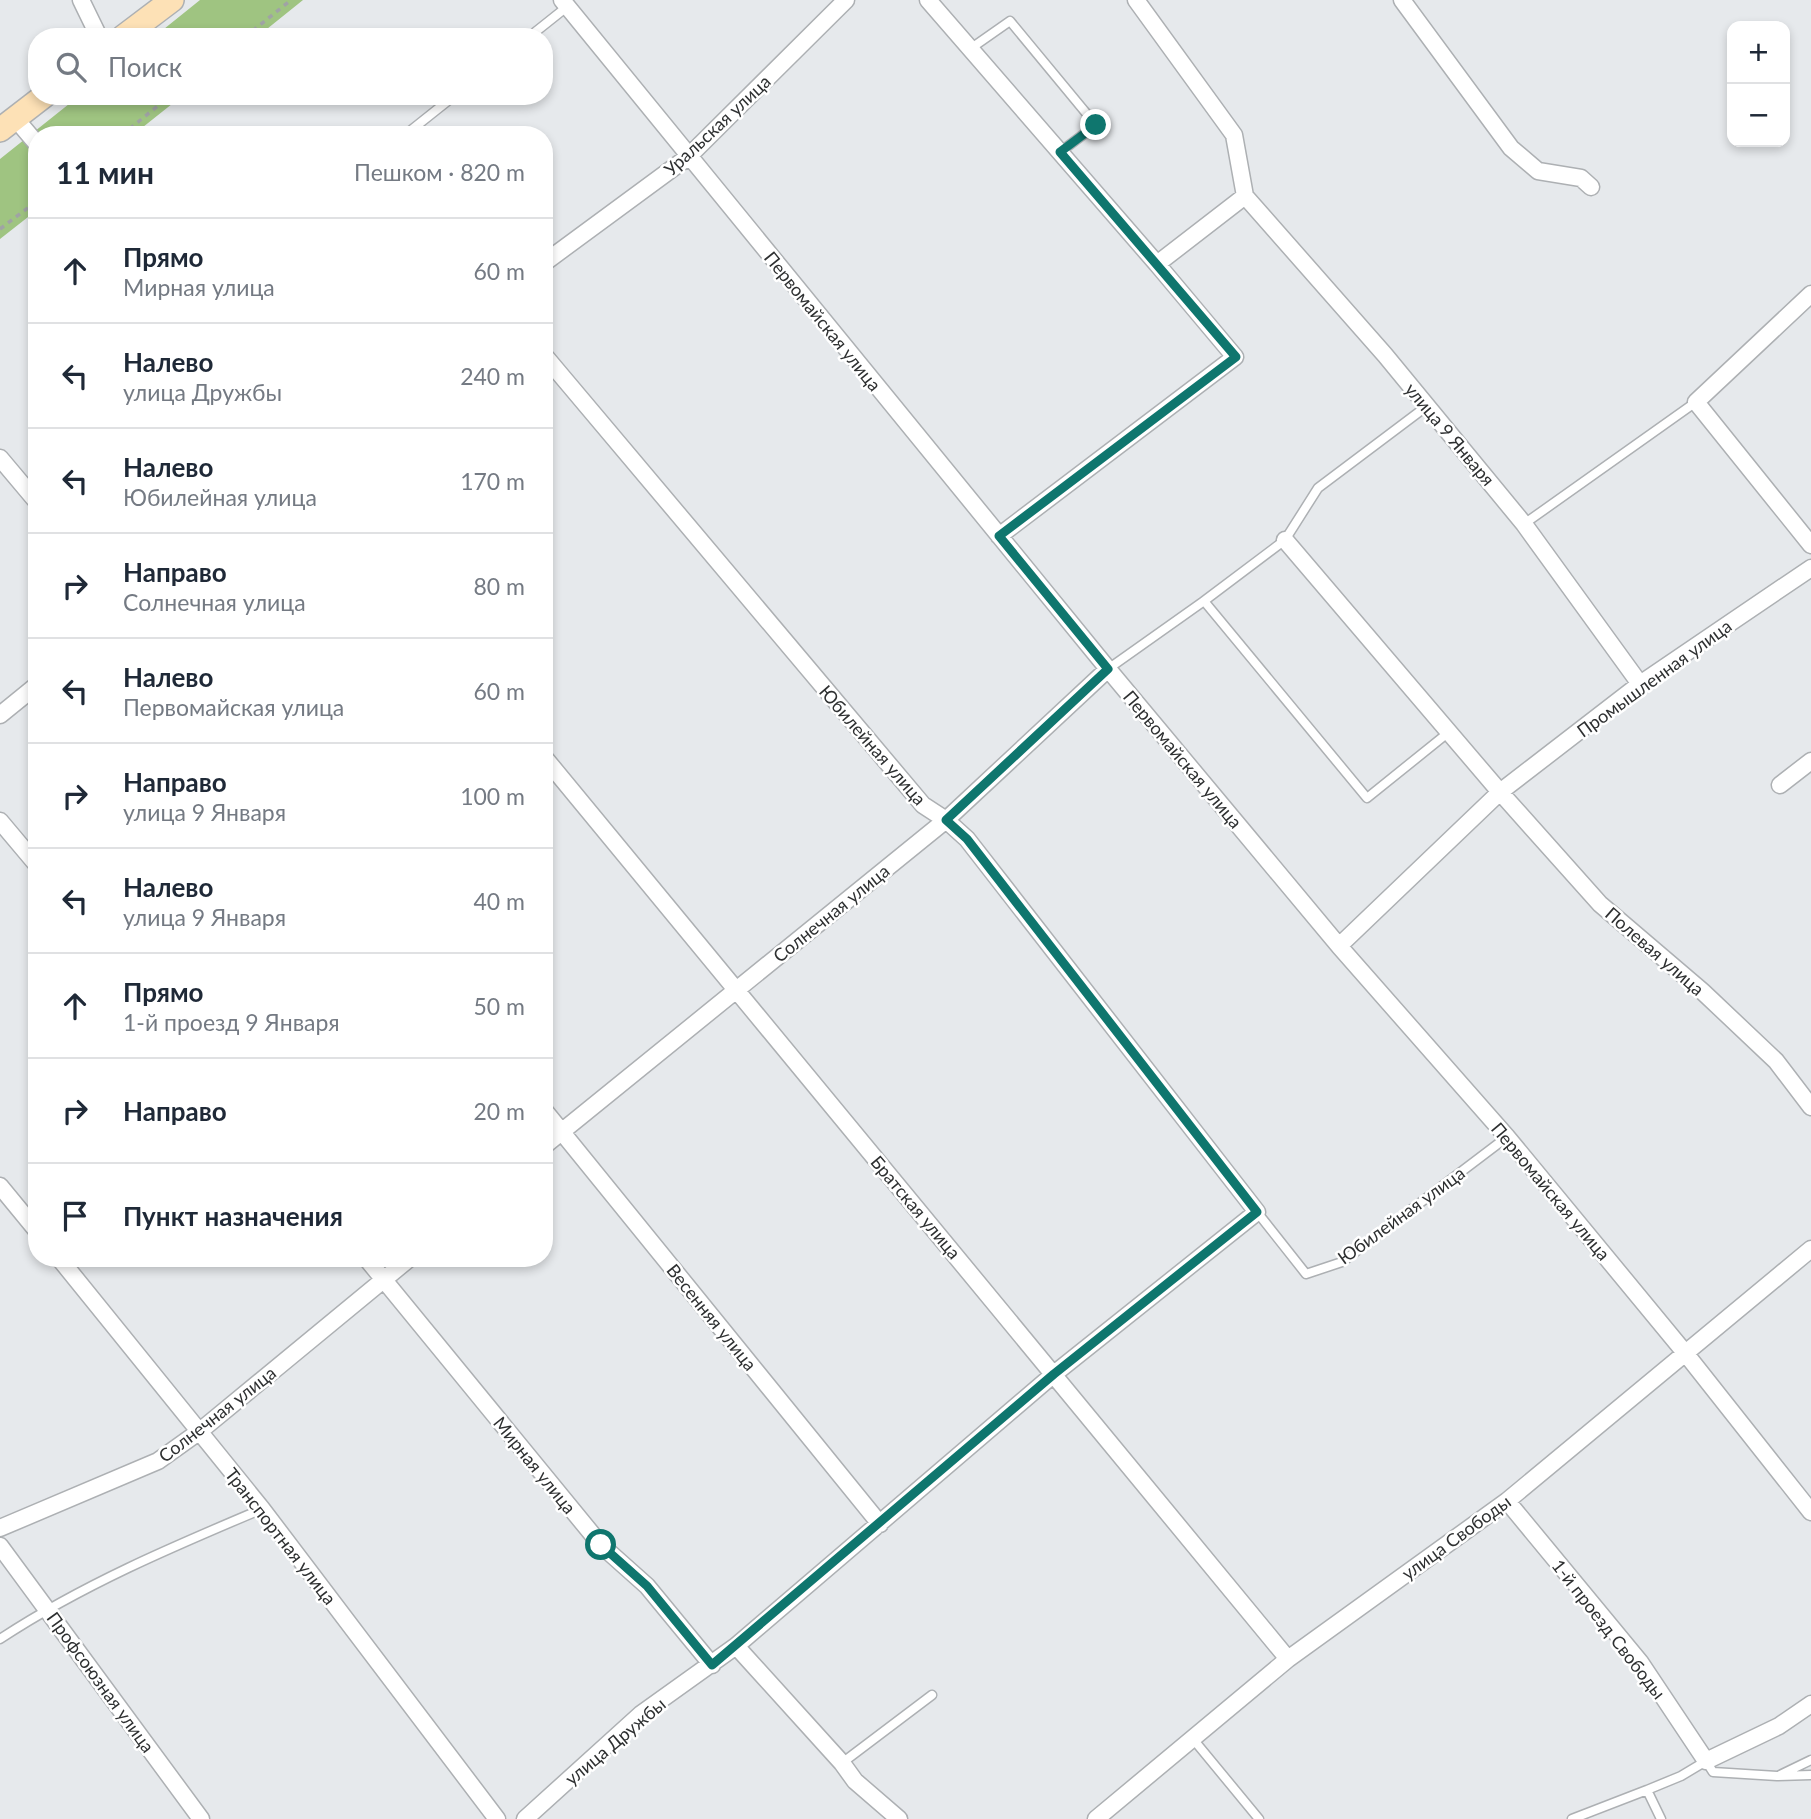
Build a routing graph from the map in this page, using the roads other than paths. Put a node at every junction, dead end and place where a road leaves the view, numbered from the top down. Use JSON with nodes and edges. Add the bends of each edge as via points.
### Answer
{"nodes":[{"id":1,"x":82,"y":0,"type":"edge"},
{"id":2,"x":172,"y":0,"type":"edge"},
{"id":3,"x":846,"y":0,"type":"edge"},
{"id":4,"x":928,"y":0,"type":"edge"},
{"id":5,"x":1136,"y":0,"type":"edge"},
{"id":6,"x":1402,"y":0,"type":"edge"},
{"id":7,"x":565,"y":3,"type":"edge"},
{"id":8,"x":95,"y":28,"type":"edge"},
{"id":9,"x":135,"y":28,"type":"edge"},
{"id":10,"x":539,"y":28,"type":"edge"},
{"id":11,"x":970,"y":49,"type":"junction"},
{"id":12,"x":32,"y":105,"type":"edge"},
{"id":13,"x":442,"y":105,"type":"edge"},
{"id":14,"x":7,"y":124,"type":"edge"},
{"id":15,"x":416,"y":126,"type":"edge"},
{"id":16,"x":28,"y":138,"type":"edge"},
{"id":17,"x":1060,"y":152,"type":"junction"},
{"id":18,"x":688,"y":157,"type":"junction"},
{"id":19,"x":1591,"y":187,"type":"dead end"},
{"id":20,"x":1245,"y":196,"type":"junction"},
{"id":21,"x":553,"y":256,"type":"edge"},
{"id":22,"x":1157,"y":264,"type":"junction"},
{"id":23,"x":1811,"y":294,"type":"edge"},
{"id":24,"x":553,"y":366,"type":"edge"},
{"id":25,"x":1696,"y":402,"type":"junction"},
{"id":26,"x":1427,"y":406,"type":"junction"},
{"id":27,"x":0,"y":458,"type":"edge"},
{"id":28,"x":28,"y":491,"type":"edge"},
{"id":29,"x":1524,"y":524,"type":"junction"},
{"id":30,"x":999,"y":536,"type":"junction"},
{"id":31,"x":1285,"y":540,"type":"junction"},
{"id":32,"x":1811,"y":545,"type":"edge"},
{"id":33,"x":1811,"y":568,"type":"edge"},
{"id":34,"x":1204,"y":601,"type":"junction"},
{"id":35,"x":1108,"y":669,"type":"junction"},
{"id":36,"x":1640,"y":684,"type":"junction"},
{"id":37,"x":28,"y":692,"type":"edge"},
{"id":38,"x":0,"y":715,"type":"edge"},
{"id":39,"x":1448,"y":732,"type":"junction"},
{"id":40,"x":1811,"y":761,"type":"edge"},
{"id":41,"x":553,"y":768,"type":"edge"},
{"id":42,"x":1780,"y":785,"type":"dead end"},
{"id":43,"x":1500,"y":792,"type":"junction"},
{"id":44,"x":946,"y":820,"type":"junction"},
{"id":45,"x":0,"y":821,"type":"edge"},
{"id":46,"x":28,"y":854,"type":"edge"},
{"id":47,"x":1339,"y":946,"type":"junction"},
{"id":48,"x":737,"y":990,"type":"junction"},
{"id":49,"x":1811,"y":1107,"type":"edge"},
{"id":50,"x":553,"y":1120,"type":"edge"},
{"id":51,"x":562,"y":1131,"type":"junction"},
{"id":52,"x":1507,"y":1137,"type":"junction"},
{"id":53,"x":553,"y":1138,"type":"edge"},
{"id":54,"x":0,"y":1186,"type":"edge"},
{"id":55,"x":1257,"y":1212,"type":"junction"},
{"id":56,"x":28,"y":1220,"type":"edge"},
{"id":57,"x":1811,"y":1249,"type":"edge"},
{"id":58,"x":66,"y":1267,"type":"edge"},
{"id":59,"x":373,"y":1267,"type":"edge"},
{"id":60,"x":399,"y":1267,"type":"edge"},
{"id":61,"x":384,"y":1280,"type":"junction"},
{"id":62,"x":1686,"y":1354,"type":"junction"},
{"id":63,"x":1054,"y":1374,"type":"junction"},
{"id":64,"x":200,"y":1431,"type":"junction"},
{"id":65,"x":1507,"y":1501,"type":"junction"},
{"id":66,"x":262,"y":1509,"type":"junction"},
{"id":67,"x":1811,"y":1512,"type":"edge"},
{"id":68,"x":880,"y":1524,"type":"junction"},
{"id":69,"x":0,"y":1528,"type":"edge"},
{"id":70,"x":0,"y":1546,"type":"edge"},
{"id":71,"x":47,"y":1608,"type":"junction"},
{"id":72,"x":0,"y":1639,"type":"edge"},
{"id":73,"x":736,"y":1646,"type":"junction"},
{"id":74,"x":1287,"y":1659,"type":"junction"},
{"id":75,"x":712,"y":1665,"type":"junction"},
{"id":76,"x":932,"y":1695,"type":"dead end"},
{"id":77,"x":1811,"y":1704,"type":"edge"},
{"id":78,"x":1193,"y":1739,"type":"junction"},
{"id":79,"x":1811,"y":1760,"type":"edge"},
{"id":80,"x":1706,"y":1761,"type":"junction"},
{"id":81,"x":842,"y":1763,"type":"junction"},
{"id":82,"x":1811,"y":1775,"type":"edge"},
{"id":83,"x":1777,"y":1776,"type":"junction"},
{"id":84,"x":1647,"y":1790,"type":"junction"},
{"id":85,"x":201,"y":1819,"type":"edge"},
{"id":86,"x":497,"y":1819,"type":"edge"},
{"id":87,"x":526,"y":1819,"type":"edge"},
{"id":88,"x":899,"y":1819,"type":"edge"},
{"id":89,"x":1096,"y":1819,"type":"edge"},
{"id":90,"x":1259,"y":1819,"type":"edge"},
{"id":91,"x":1572,"y":1819,"type":"edge"},
{"id":92,"x":1661,"y":1819,"type":"edge"}],
"edges":[{"from":1,"to":8,"type":"street"},
{"from":2,"to":9,"type":"main road"},
{"from":3,"to":18,"type":"street","name":"Уральская улица"},
{"from":4,"to":11,"type":"street"},
{"from":5,"to":20,"type":"street","via":[[1234,135]]},
{"from":6,"to":19,"type":"street","via":[[1511,148],[1538,171],[1581,178]]},
{"from":7,"to":10,"type":"lane"},
{"from":7,"to":18,"type":"street","name":"Первомайская улица"},
{"from":11,"to":17,"type":"street"},
{"from":11,"to":17,"type":"lane","via":[[1010,21],[1096,125]]},
{"from":12,"to":14,"type":"main road"},
{"from":13,"to":15,"type":"lane"},
{"from":14,"to":16,"type":"street"},
{"from":17,"to":22,"type":"street"},
{"from":18,"to":21,"type":"street","name":"Уральская улица"},
{"from":18,"to":30,"type":"street","name":"Первомайская улица"},
{"from":20,"to":22,"type":"street"},
{"from":20,"to":26,"type":"street","name":"улица 9 Января"},
{"from":22,"to":30,"type":"street","via":[[1236,357]]},
{"from":23,"to":25,"type":"street"},
{"from":24,"to":44,"type":"street","name":"Юбилейная улица","via":[[923,805]]},
{"from":25,"to":29,"type":"lane"},
{"from":25,"to":32,"type":"street"},
{"from":26,"to":29,"type":"street","name":"улица 9 Января"},
{"from":26,"to":31,"type":"lane","via":[[1318,488]]},
{"from":27,"to":28,"type":"street"},
{"from":29,"to":36,"type":"street","name":"улица 9 Января"},
{"from":30,"to":35,"type":"street","name":"Первомайская улица"},
{"from":31,"to":34,"type":"lane"},
{"from":31,"to":39,"type":"street"},
{"from":33,"to":36,"type":"street","name":"Промышленная улица"},
{"from":34,"to":35,"type":"lane"},
{"from":34,"to":39,"type":"lane","via":[[1367,798]]},
{"from":35,"to":44,"type":"street","name":"Солнечная улица"},
{"from":35,"to":47,"type":"street","name":"Первомайская улица"},
{"from":36,"to":43,"type":"street","name":"Промышленная улица"},
{"from":37,"to":38,"type":"street"},
{"from":39,"to":43,"type":"street"},
{"from":40,"to":42,"type":"street"},
{"from":41,"to":48,"type":"street","name":"Братская улица"},
{"from":43,"to":47,"type":"street","name":"Промышленная улица"},
{"from":43,"to":49,"type":"street","name":"Полевая улица","via":[[1600,904],[1776,1061]]},
{"from":44,"to":48,"type":"street","name":"Солнечная улица"},
{"from":44,"to":55,"type":"street","name":"Юбилейная улица","via":[[967,839]]},
{"from":45,"to":46,"type":"street"},
{"from":47,"to":52,"type":"street","name":"Первомайская улица"},
{"from":48,"to":51,"type":"street","name":"Солнечная улица"},
{"from":48,"to":63,"type":"street","name":"Братская улица"},
{"from":50,"to":51,"type":"street","name":"Весенняя улица"},
{"from":51,"to":53,"type":"street","name":"Солнечная улица"},
{"from":51,"to":68,"type":"street","name":"Весенняя улица"},
{"from":52,"to":55,"type":"lane","name":"Юбилейная улица","via":[[1342,1262],[1306,1273]]},
{"from":52,"to":62,"type":"street","name":"Первомайская улица"},
{"from":54,"to":56,"type":"street"},
{"from":55,"to":63,"type":"street","name":"улица Дружбы"},
{"from":57,"to":62,"type":"street","name":"улица Свободы"},
{"from":58,"to":64,"type":"street","name":"Транспортная улица"},
{"from":59,"to":61,"type":"street","name":"Мирная улица"},
{"from":60,"to":61,"type":"street","name":"Солнечная улица"},
{"from":61,"to":64,"type":"street","name":"Солнечная улица"},
{"from":61,"to":75,"type":"street","name":"Мирная улица","via":[[601,1545],[647,1586]]},
{"from":62,"to":65,"type":"street","name":"улица Свободы"},
{"from":62,"to":67,"type":"street","name":"Первомайская улица"},
{"from":63,"to":68,"type":"street","name":"улица Дружбы"},
{"from":63,"to":74,"type":"street","name":"Братская улица"},
{"from":64,"to":66,"type":"street","name":"Транспортная улица"},
{"from":64,"to":69,"type":"street","name":"Солнечная улица","via":[[158,1461]]},
{"from":65,"to":74,"type":"street","name":"улица Свободы"},
{"from":65,"to":80,"type":"street","name":"1-й проезд Свободы","via":[[1640,1662]]},
{"from":66,"to":71,"type":"lane","via":[[155,1554]]},
{"from":66,"to":86,"type":"street","name":"Транспортная улица"},
{"from":68,"to":73,"type":"street","name":"улица Дружбы"},
{"from":70,"to":71,"type":"street","name":"Профсоюзная улица"},
{"from":71,"to":72,"type":"lane"},
{"from":71,"to":85,"type":"street","name":"Профсоюзная улица"},
{"from":73,"to":75,"type":"street","name":"улица Дружбы"},
{"from":73,"to":81,"type":"street"},
{"from":74,"to":78,"type":"street","name":"улица Свободы"},
{"from":75,"to":87,"type":"street","name":"улица Дружбы","via":[[641,1714]]},
{"from":76,"to":81,"type":"lane"},
{"from":77,"to":80,"type":"street","via":[[1779,1726]]},
{"from":78,"to":89,"type":"street","name":"улица Свободы"},
{"from":78,"to":90,"type":"lane"},
{"from":79,"to":83,"type":"lane"},
{"from":80,"to":83,"type":"lane","via":[[1713,1772]]},
{"from":80,"to":84,"type":"lane"},
{"from":81,"to":88,"type":"street","via":[[855,1781]]},
{"from":82,"to":83,"type":"lane"},
{"from":84,"to":91,"type":"lane"},
{"from":84,"to":92,"type":"lane"}]}
